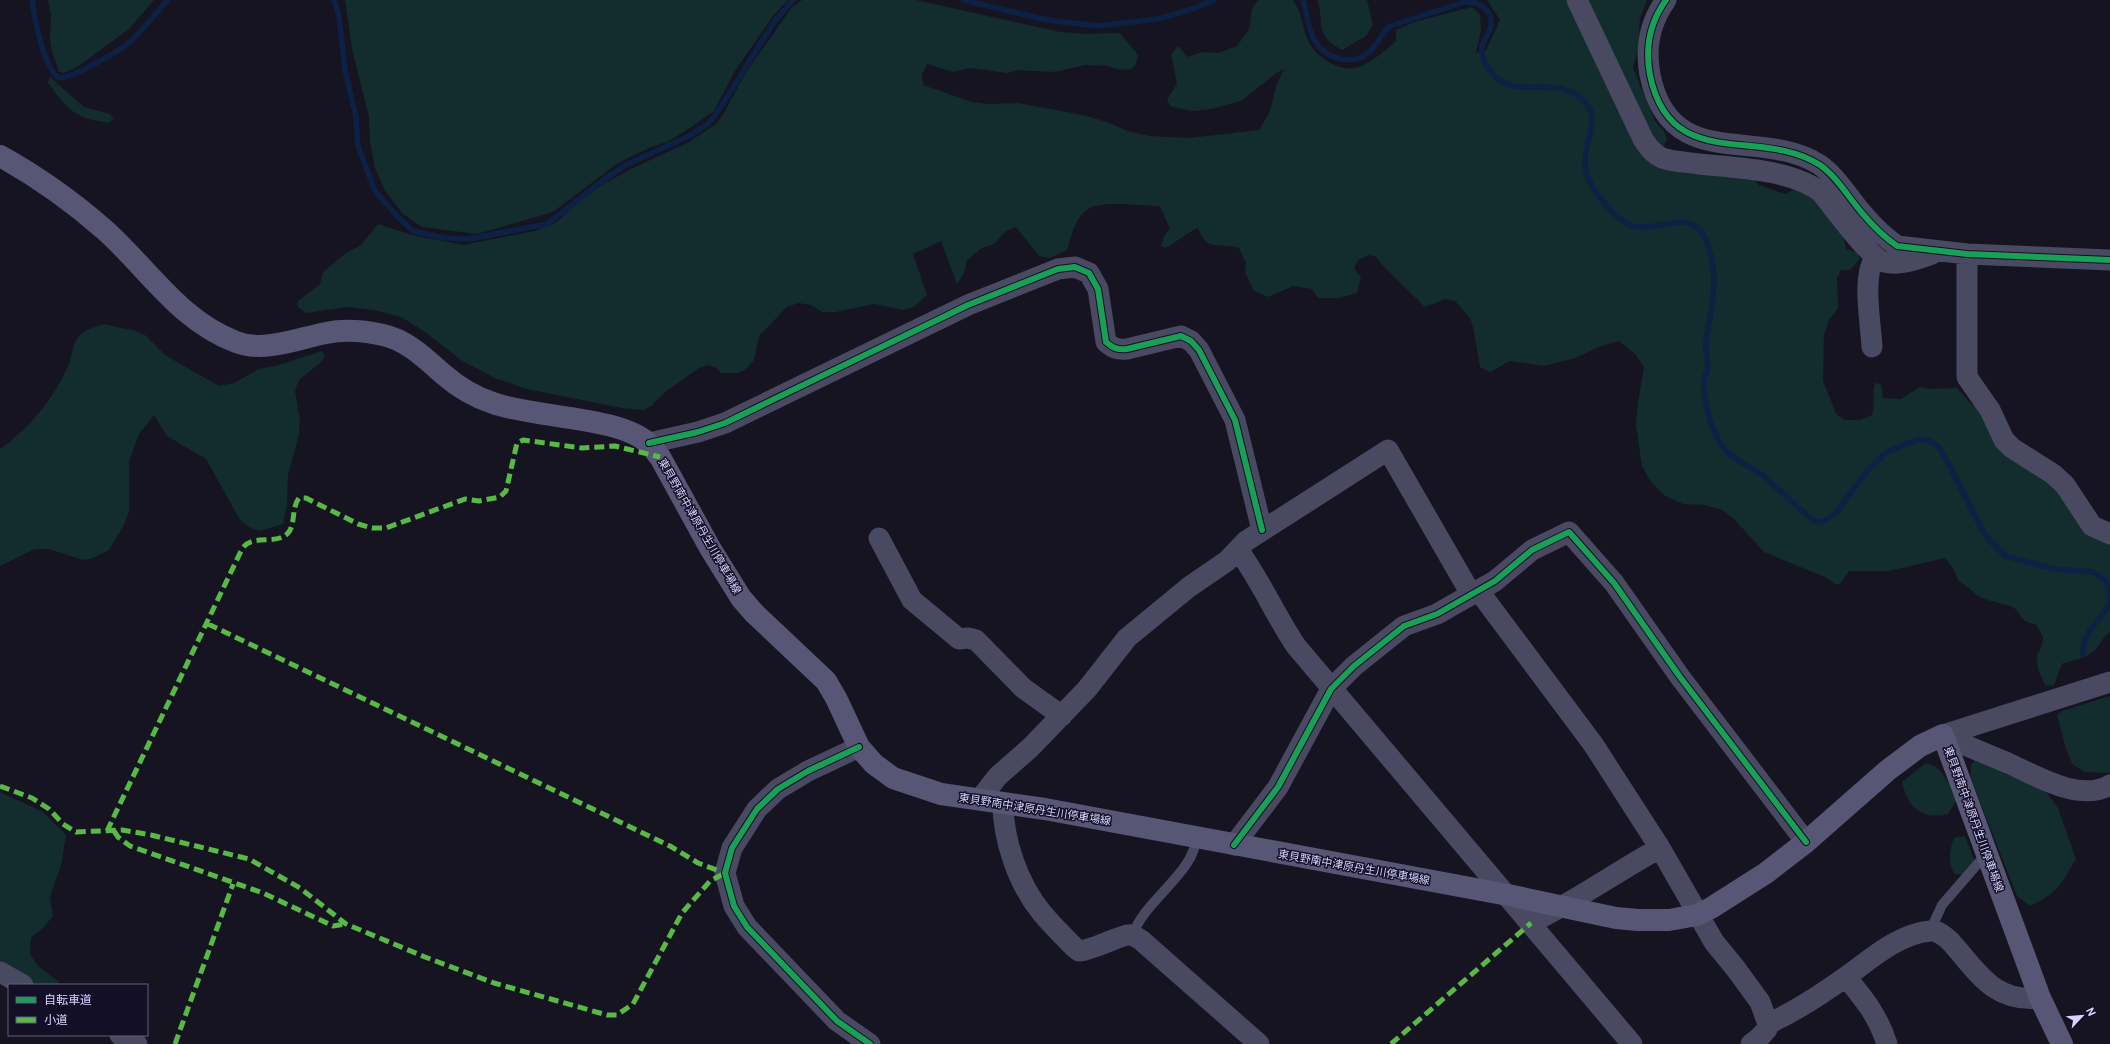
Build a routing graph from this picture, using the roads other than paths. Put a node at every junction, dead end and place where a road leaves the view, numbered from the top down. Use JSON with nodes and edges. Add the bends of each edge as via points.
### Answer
{"nodes":[{"id":1,"x":1577,"y":0,"type":"edge"},
{"id":2,"x":1666,"y":0,"type":"edge"},
{"id":3,"x":0,"y":156,"type":"edge"},
{"id":4,"x":1939,"y":251,"type":"junction"},
{"id":5,"x":1967,"y":254,"type":"junction"},
{"id":6,"x":1876,"y":257,"type":"junction"},
{"id":7,"x":2110,"y":260,"type":"edge"},
{"id":8,"x":1872,"y":347,"type":"dead end"},
{"id":9,"x":649,"y":443,"type":"junction"},
{"id":10,"x":1262,"y":530,"type":"junction"},
{"id":11,"x":2110,"y":534,"type":"edge"},
{"id":12,"x":879,"y":538,"type":"dead end"},
{"id":13,"x":1238,"y":550,"type":"junction"},
{"id":14,"x":1475,"y":592,"type":"junction"},
{"id":15,"x":2110,"y":682,"type":"edge"},
{"id":16,"x":1331,"y":689,"type":"junction"},
{"id":17,"x":1062,"y":716,"type":"junction"},
{"id":18,"x":1942,"y":735,"type":"junction"},
{"id":19,"x":859,"y":747,"type":"junction"},
{"id":20,"x":2110,"y":785,"type":"edge"},
{"id":21,"x":980,"y":799,"type":"junction"},
{"id":22,"x":1003,"y":802,"type":"junction"},
{"id":23,"x":1196,"y":838,"type":"junction"},
{"id":24,"x":1806,"y":842,"type":"junction"},
{"id":25,"x":1234,"y":845,"type":"junction"},
{"id":26,"x":1660,"y":848,"type":"junction"},
{"id":27,"x":1987,"y":853,"type":"junction"},
{"id":28,"x":1508,"y":895,"type":"junction"},
{"id":29,"x":1564,"y":907,"type":"junction"},
{"id":30,"x":1697,"y":915,"type":"junction"},
{"id":31,"x":1531,"y":923,"type":"junction"},
{"id":32,"x":1930,"y":931,"type":"junction"},
{"id":33,"x":1133,"y":935,"type":"junction"},
{"id":34,"x":0,"y":972,"type":"edge"},
{"id":35,"x":1846,"y":977,"type":"junction"},
{"id":36,"x":21,"y":984,"type":"edge"},
{"id":37,"x":2040,"y":998,"type":"junction"},
{"id":38,"x":1768,"y":1024,"type":"junction"},
{"id":39,"x":122,"y":1036,"type":"edge"},
{"id":40,"x":137,"y":1044,"type":"edge"},
{"id":41,"x":870,"y":1044,"type":"edge"},
{"id":42,"x":1259,"y":1044,"type":"edge"},
{"id":43,"x":1632,"y":1044,"type":"edge"},
{"id":44,"x":1751,"y":1044,"type":"edge"},
{"id":45,"x":1887,"y":1044,"type":"edge"},
{"id":46,"x":2062,"y":1044,"type":"edge"}],
"edges":[{"from":1,"to":6,"type":"street","via":[[1650,150],[1662,158],[1674,161],[1748,169],[1812,185],[1821,192]]},
{"from":2,"to":4,"type":"street","via":[[1658,11],[1650,36],[1649,70],[1660,105],[1680,129],[1709,141],[1778,150],[1802,156],[1821,166],[1845,191],[1862,214],[1897,246]]},
{"from":3,"to":9,"type":"main road","name":"東貝野南中津原丹生川停車場線","via":[[49,187],[106,232],[193,319],[238,343],[259,345],[328,332],[352,331],[385,335],[400,341],[421,355],[466,392],[491,403],[510,409],[615,426]]},
{"from":4,"to":5,"type":"street"},
{"from":4,"to":6,"type":"street","via":[[1899,263],[1883,262]]},
{"from":5,"to":7,"type":"street"},
{"from":5,"to":11,"type":"street","via":[[1967,377],[1990,410],[2004,440],[2066,485],[2092,526]]},
{"from":6,"to":8,"type":"street","via":[[1871,263],[1868,279]]},
{"from":9,"to":10,"type":"street","via":[[725,423],[968,305],[1048,272],[1075,267],[1089,273],[1098,289],[1106,342],[1112,347],[1119,350],[1127,349],[1181,336],[1199,350],[1235,420]]},
{"from":9,"to":19,"type":"main road","name":"東貝野南中津原丹生川停車場線","via":[[660,457],[741,598],[826,680]]},
{"from":10,"to":13,"type":"street"},
{"from":10,"to":14,"type":"street","via":[[1388,450]]},
{"from":12,"to":17,"type":"street","via":[[912,600],[959,638],[976,640],[1023,688]]},
{"from":13,"to":16,"type":"street","via":[[1285,629]]},
{"from":13,"to":17,"type":"street","via":[[1127,638]]},
{"from":14,"to":16,"type":"street","via":[[1425,620],[1404,626],[1354,666]]},
{"from":14,"to":24,"type":"street","via":[[1495,581],[1532,550],[1569,532],[1614,583],[1680,677]]},
{"from":14,"to":26,"type":"street","via":[[1578,721]]},
{"from":15,"to":18,"type":"street"},
{"from":16,"to":25,"type":"street","via":[[1278,787]]},
{"from":16,"to":28,"type":"street"},
{"from":17,"to":21,"type":"street","via":[[998,776]]},
{"from":18,"to":20,"type":"street","via":[[2053,784],[2081,790],[2094,790]]},
{"from":18,"to":24,"type":"main road","name":"東貝野南中津原丹生川停車場線","via":[[1920,746],[1888,770]]},
{"from":18,"to":27,"type":"main road","name":"東貝野南中津原丹生川停車場線"},
{"from":19,"to":21,"type":"main road","name":"東貝野南中津原丹生川停車場線","via":[[874,764],[893,778],[941,794]]},
{"from":19,"to":41,"type":"street","via":[[808,771],[778,789],[757,809],[732,848],[724,873],[734,906],[747,927],[837,1021]]},
{"from":21,"to":22,"type":"main road","name":"東貝野南中津原丹生川停車場線"},
{"from":22,"to":23,"type":"main road","name":"東貝野南中津原丹生川停車場線"},
{"from":22,"to":33,"type":"street","via":[[1005,830],[1019,874],[1042,913],[1074,947],[1079,951],[1088,950]]},
{"from":23,"to":25,"type":"main road","name":"東貝野南中津原丹生川停車場線"},
{"from":23,"to":33,"type":"lane","via":[[1193,855],[1139,922]]},
{"from":24,"to":30,"type":"main road","name":"東貝野南中津原丹生川停車場線","via":[[1766,873]]},
{"from":25,"to":28,"type":"main road","name":"東貝野南中津原丹生川停車場線"},
{"from":26,"to":29,"type":"street","via":[[1618,871]]},
{"from":26,"to":30,"type":"street"},
{"from":27,"to":32,"type":"lane","via":[[1942,904]]},
{"from":27,"to":37,"type":"main road","name":"東貝野南中津原丹生川停車場線"},
{"from":28,"to":29,"type":"main road","name":"東貝野南中津原丹生川停車場線"},
{"from":28,"to":31,"type":"street"},
{"from":29,"to":30,"type":"main road","name":"東貝野南中津原丹生川停車場線","via":[[1638,920],[1669,920]]},
{"from":29,"to":31,"type":"street"},
{"from":30,"to":38,"type":"street","via":[[1714,942],[1760,1002]]},
{"from":31,"to":43,"type":"street"},
{"from":32,"to":35,"type":"street","via":[[1885,948]]},
{"from":32,"to":37,"type":"street","via":[[1949,940],[1988,984],[1999,992],[2019,999]]},
{"from":33,"to":42,"type":"street"},
{"from":34,"to":36,"type":"street"},
{"from":35,"to":38,"type":"street","via":[[1809,1002]]},
{"from":35,"to":45,"type":"street","via":[[1871,1008],[1880,1023]]},
{"from":37,"to":46,"type":"main road","name":"東貝野南中津原丹生川停車場線"},
{"from":38,"to":44,"type":"street","via":[[1767,1029]]},
{"from":39,"to":40,"type":"street"}]}
